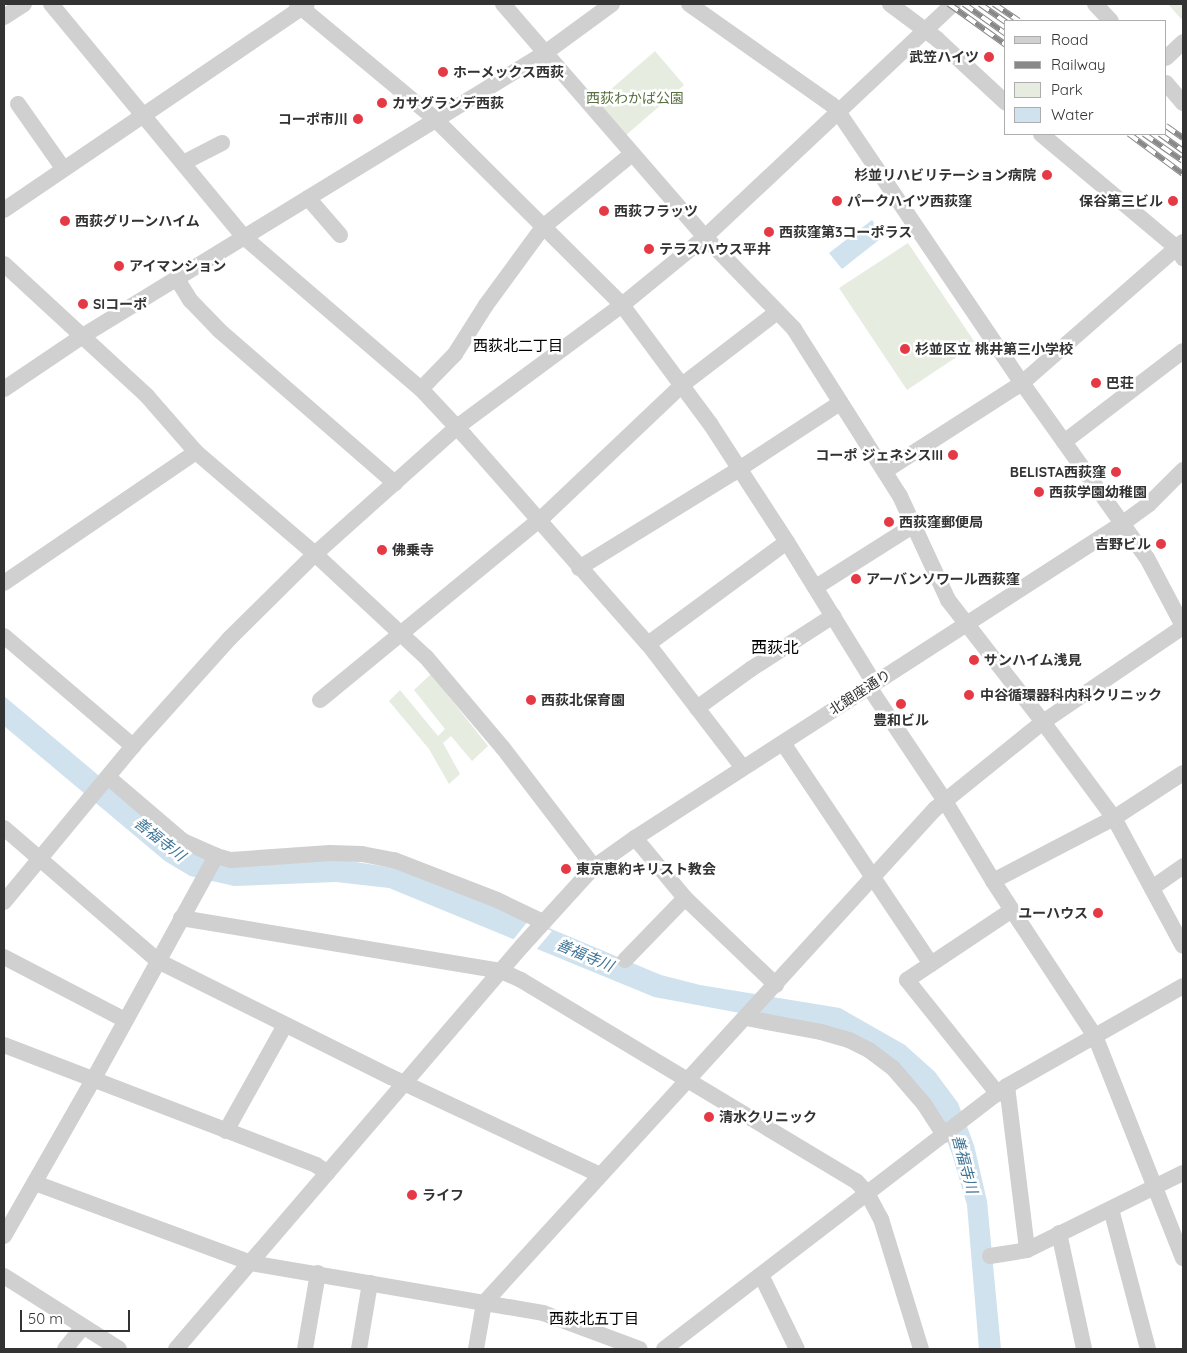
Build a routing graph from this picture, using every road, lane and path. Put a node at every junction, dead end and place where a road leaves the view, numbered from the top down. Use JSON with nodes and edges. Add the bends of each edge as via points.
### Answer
{"nodes":[{"id":1,"x":24,"y":4,"type":"edge"},
{"id":2,"x":51,"y":4,"type":"edge"},
{"id":3,"x":503,"y":4,"type":"edge"},
{"id":4,"x":612,"y":4,"type":"edge"},
{"id":5,"x":689,"y":4,"type":"edge"},
{"id":6,"x":890,"y":4,"type":"edge"},
{"id":7,"x":953,"y":4,"type":"edge"},
{"id":8,"x":1095,"y":4,"type":"edge"},
{"id":9,"x":302,"y":5,"type":"edge"},
{"id":10,"x":4,"y":17,"type":"edge"},
{"id":11,"x":1110,"y":20,"type":"edge"},
{"id":12,"x":926,"y":31,"type":"junction"},
{"id":13,"x":1183,"y":42,"type":"edge"},
{"id":14,"x":545,"y":53,"type":"junction"},
{"id":15,"x":1167,"y":57,"type":"edge"},
{"id":16,"x":1167,"y":84,"type":"edge"},
{"id":17,"x":1004,"y":101,"type":"edge"},
{"id":18,"x":1183,"y":103,"type":"edge"},
{"id":19,"x":18,"y":104,"type":"dead end"},
{"id":20,"x":839,"y":113,"type":"junction"},
{"id":21,"x":143,"y":114,"type":"junction"},
{"id":22,"x":435,"y":119,"type":"junction"},
{"id":23,"x":1041,"y":135,"type":"edge"},
{"id":24,"x":222,"y":143,"type":"dead end"},
{"id":25,"x":632,"y":154,"type":"junction"},
{"id":26,"x":183,"y":163,"type":"junction"},
{"id":27,"x":63,"y":168,"type":"junction"},
{"id":28,"x":308,"y":198,"type":"junction"},
{"id":29,"x":4,"y":210,"type":"edge"},
{"id":30,"x":543,"y":227,"type":"junction"},
{"id":31,"x":340,"y":235,"type":"dead end"},
{"id":32,"x":244,"y":237,"type":"junction"},
{"id":33,"x":705,"y":237,"type":"junction"},
{"id":34,"x":1181,"y":250,"type":"edge"},
{"id":35,"x":4,"y":264,"type":"edge"},
{"id":36,"x":177,"y":279,"type":"junction"},
{"id":37,"x":622,"y":305,"type":"junction"},
{"id":38,"x":777,"y":312,"type":"junction"},
{"id":39,"x":81,"y":338,"type":"junction"},
{"id":40,"x":1183,"y":351,"type":"edge"},
{"id":41,"x":1022,"y":383,"type":"junction"},
{"id":42,"x":682,"y":385,"type":"junction"},
{"id":43,"x":4,"y":389,"type":"edge"},
{"id":44,"x":421,"y":389,"type":"junction"},
{"id":45,"x":840,"y":403,"type":"junction"},
{"id":46,"x":457,"y":427,"type":"junction"},
{"id":47,"x":1064,"y":442,"type":"junction"},
{"id":48,"x":196,"y":452,"type":"junction"},
{"id":49,"x":739,"y":468,"type":"junction"},
{"id":50,"x":1183,"y":470,"type":"edge"},
{"id":51,"x":885,"y":471,"type":"junction"},
{"id":52,"x":394,"y":482,"type":"junction"},
{"id":53,"x":539,"y":520,"type":"junction"},
{"id":54,"x":1123,"y":523,"type":"junction"},
{"id":55,"x":914,"y":525,"type":"junction"},
{"id":56,"x":787,"y":542,"type":"junction"},
{"id":57,"x":315,"y":554,"type":"junction"},
{"id":58,"x":579,"y":568,"type":"junction"},
{"id":59,"x":4,"y":583,"type":"edge"},
{"id":60,"x":816,"y":587,"type":"junction"},
{"id":61,"x":833,"y":616,"type":"junction"},
{"id":62,"x":966,"y":624,"type":"junction"},
{"id":63,"x":1183,"y":627,"type":"edge"},
{"id":64,"x":400,"y":633,"type":"junction"},
{"id":65,"x":4,"y":636,"type":"edge"},
{"id":66,"x":648,"y":644,"type":"junction"},
{"id":67,"x":872,"y":685,"type":"junction"},
{"id":68,"x":320,"y":700,"type":"dead end"},
{"id":69,"x":697,"y":708,"type":"junction"},
{"id":70,"x":1043,"y":722,"type":"junction"},
{"id":71,"x":783,"y":743,"type":"junction"},
{"id":72,"x":133,"y":746,"type":"junction"},
{"id":73,"x":742,"y":768,"type":"junction"},
{"id":74,"x":1183,"y":772,"type":"edge"},
{"id":75,"x":106,"y":779,"type":"junction"},
{"id":76,"x":945,"y":801,"type":"junction"},
{"id":77,"x":1114,"y":818,"type":"junction"},
{"id":78,"x":4,"y":828,"type":"edge"},
{"id":79,"x":635,"y":838,"type":"junction"},
{"id":80,"x":215,"y":858,"type":"junction"},
{"id":81,"x":40,"y":859,"type":"junction"},
{"id":82,"x":1183,"y":866,"type":"edge"},
{"id":83,"x":594,"y":868,"type":"junction"},
{"id":84,"x":872,"y":876,"type":"junction"},
{"id":85,"x":993,"y":881,"type":"junction"},
{"id":86,"x":1152,"y":888,"type":"junction"},
{"id":87,"x":685,"y":898,"type":"junction"},
{"id":88,"x":4,"y":902,"type":"edge"},
{"id":89,"x":1012,"y":910,"type":"junction"},
{"id":90,"x":180,"y":918,"type":"junction"},
{"id":91,"x":542,"y":923,"type":"junction"},
{"id":92,"x":1183,"y":946,"type":"edge"},
{"id":93,"x":4,"y":957,"type":"edge"},
{"id":94,"x":625,"y":960,"type":"dead end"},
{"id":95,"x":158,"y":961,"type":"junction"},
{"id":96,"x":931,"y":964,"type":"junction"},
{"id":97,"x":501,"y":971,"type":"junction"},
{"id":98,"x":1183,"y":986,"type":"edge"},
{"id":99,"x":771,"y":990,"type":"junction"},
{"id":100,"x":748,"y":1015,"type":"junction"},
{"id":101,"x":125,"y":1020,"type":"junction"},
{"id":102,"x":285,"y":1025,"type":"junction"},
{"id":103,"x":1095,"y":1036,"type":"junction"},
{"id":104,"x":4,"y":1045,"type":"edge"},
{"id":105,"x":93,"y":1080,"type":"junction"},
{"id":106,"x":687,"y":1081,"type":"junction"},
{"id":107,"x":405,"y":1083,"type":"junction"},
{"id":108,"x":1003,"y":1090,"type":"junction"},
{"id":109,"x":951,"y":1130,"type":"junction"},
{"id":110,"x":226,"y":1131,"type":"junction"},
{"id":111,"x":328,"y":1173,"type":"junction"},
{"id":112,"x":1183,"y":1173,"type":"edge"},
{"id":113,"x":600,"y":1175,"type":"junction"},
{"id":114,"x":35,"y":1183,"type":"junction"},
{"id":115,"x":1156,"y":1188,"type":"junction"},
{"id":116,"x":867,"y":1193,"type":"junction"},
{"id":117,"x":1111,"y":1209,"type":"junction"},
{"id":118,"x":1059,"y":1233,"type":"junction"},
{"id":119,"x":4,"y":1236,"type":"edge"},
{"id":120,"x":1027,"y":1250,"type":"junction"},
{"id":121,"x":990,"y":1256,"type":"dead end"},
{"id":122,"x":1183,"y":1258,"type":"edge"},
{"id":123,"x":251,"y":1263,"type":"junction"},
{"id":124,"x":318,"y":1273,"type":"junction"},
{"id":125,"x":761,"y":1275,"type":"junction"},
{"id":126,"x":4,"y":1276,"type":"edge"},
{"id":127,"x":370,"y":1283,"type":"junction"},
{"id":128,"x":484,"y":1303,"type":"junction"},
{"id":129,"x":83,"y":1327,"type":"junction"},
{"id":130,"x":64,"y":1349,"type":"edge"},
{"id":131,"x":119,"y":1349,"type":"edge"},
{"id":132,"x":176,"y":1349,"type":"edge"},
{"id":133,"x":305,"y":1349,"type":"edge"},
{"id":134,"x":359,"y":1349,"type":"edge"},
{"id":135,"x":476,"y":1349,"type":"edge"},
{"id":136,"x":640,"y":1349,"type":"edge"},
{"id":137,"x":664,"y":1349,"type":"edge"},
{"id":138,"x":797,"y":1349,"type":"edge"},
{"id":139,"x":921,"y":1349,"type":"edge"},
{"id":140,"x":1084,"y":1349,"type":"edge"},
{"id":141,"x":1148,"y":1349,"type":"edge"}],
"edges":[{"from":1,"to":10,"type":"street"},
{"from":2,"to":21,"type":"street"},
{"from":3,"to":14,"type":"street"},
{"from":4,"to":14,"type":"street"},
{"from":5,"to":20,"type":"street"},
{"from":6,"to":12,"type":"street"},
{"from":7,"to":12,"type":"street"},
{"from":8,"to":11,"type":"street"},
{"from":9,"to":21,"type":"street"},
{"from":9,"to":22,"type":"street"},
{"from":12,"to":17,"type":"street"},
{"from":12,"to":20,"type":"street"},
{"from":13,"to":15,"type":"street"},
{"from":14,"to":22,"type":"street"},
{"from":14,"to":25,"type":"street"},
{"from":16,"to":18,"type":"street"},
{"from":19,"to":27,"type":"street"},
{"from":20,"to":33,"type":"street"},
{"from":20,"to":41,"type":"street"},
{"from":21,"to":26,"type":"street"},
{"from":21,"to":27,"type":"street"},
{"from":22,"to":28,"type":"street"},
{"from":22,"to":30,"type":"street"},
{"from":23,"to":34,"type":"street"},
{"from":24,"to":26,"type":"street"},
{"from":25,"to":30,"type":"street"},
{"from":25,"to":33,"type":"street"},
{"from":26,"to":32,"type":"street"},
{"from":27,"to":29,"type":"street"},
{"from":28,"to":31,"type":"street"},
{"from":28,"to":32,"type":"street"},
{"from":30,"to":37,"type":"street"},
{"from":30,"to":44,"type":"street","via":[[454,354]]},
{"from":32,"to":36,"type":"street"},
{"from":32,"to":44,"type":"street"},
{"from":33,"to":37,"type":"street"},
{"from":33,"to":38,"type":"street"},
{"from":34,"to":41,"type":"street","via":[[1101,312]]},
{"from":35,"to":39,"type":"street"},
{"from":36,"to":39,"type":"street"},
{"from":36,"to":52,"type":"street","via":[[190,300],[220,331]]},
{"from":37,"to":42,"type":"street"},
{"from":37,"to":46,"type":"street"},
{"from":38,"to":42,"type":"street"},
{"from":38,"to":45,"type":"street","via":[[794,329]]},
{"from":39,"to":43,"type":"street"},
{"from":39,"to":48,"type":"street","via":[[147,396]]},
{"from":40,"to":47,"type":"street"},
{"from":41,"to":47,"type":"street"},
{"from":41,"to":51,"type":"street"},
{"from":42,"to":49,"type":"street"},
{"from":42,"to":53,"type":"street"},
{"from":44,"to":46,"type":"street"},
{"from":45,"to":49,"type":"street"},
{"from":45,"to":51,"type":"street"},
{"from":46,"to":52,"type":"street"},
{"from":46,"to":53,"type":"street"},
{"from":47,"to":54,"type":"street"},
{"from":48,"to":57,"type":"street"},
{"from":48,"to":59,"type":"street"},
{"from":49,"to":56,"type":"street"},
{"from":49,"to":58,"type":"street"},
{"from":50,"to":54,"type":"street","name":"北銀座通り","via":[[1149,504]]},
{"from":51,"to":55,"type":"street"},
{"from":52,"to":57,"type":"street"},
{"from":53,"to":58,"type":"street"},
{"from":53,"to":64,"type":"street"},
{"from":54,"to":62,"type":"street","name":"北銀座通り"},
{"from":54,"to":63,"type":"street","via":[[1147,558]]},
{"from":55,"to":60,"type":"street"},
{"from":55,"to":62,"type":"street","via":[[948,600]]},
{"from":56,"to":60,"type":"street"},
{"from":56,"to":66,"type":"street"},
{"from":57,"to":64,"type":"street"},
{"from":57,"to":72,"type":"street","via":[[230,638]]},
{"from":58,"to":66,"type":"street"},
{"from":60,"to":61,"type":"street"},
{"from":61,"to":67,"type":"street"},
{"from":61,"to":69,"type":"street","via":[[751,668]]},
{"from":62,"to":67,"type":"street","name":"北銀座通り"},
{"from":62,"to":70,"type":"street"},
{"from":63,"to":70,"type":"street"},
{"from":64,"to":68,"type":"street"},
{"from":64,"to":83,"type":"street","via":[[447,680]]},
{"from":65,"to":72,"type":"street"},
{"from":66,"to":69,"type":"street"},
{"from":67,"to":71,"type":"street","name":"北銀座通り"},
{"from":67,"to":76,"type":"street"},
{"from":69,"to":73,"type":"street"},
{"from":70,"to":76,"type":"street"},
{"from":70,"to":77,"type":"street"},
{"from":71,"to":73,"type":"street","name":"北銀座通り"},
{"from":71,"to":84,"type":"street"},
{"from":72,"to":75,"type":"street"},
{"from":73,"to":79,"type":"street","name":"北銀座通り"},
{"from":74,"to":77,"type":"street"},
{"from":75,"to":80,"type":"street","via":[[183,841]]},
{"from":75,"to":81,"type":"street"},
{"from":76,"to":84,"type":"street"},
{"from":76,"to":85,"type":"street"},
{"from":77,"to":85,"type":"street"},
{"from":77,"to":86,"type":"street"},
{"from":78,"to":81,"type":"street"},
{"from":79,"to":83,"type":"street","name":"北銀座通り"},
{"from":79,"to":87,"type":"street"},
{"from":80,"to":90,"type":"street"},
{"from":80,"to":91,"type":"street","via":[[231,860],[330,852],[394,860],[489,897]]},
{"from":81,"to":88,"type":"street"},
{"from":81,"to":95,"type":"street"},
{"from":82,"to":86,"type":"street"},
{"from":83,"to":91,"type":"street","name":"北銀座通り"},
{"from":84,"to":96,"type":"street"},
{"from":84,"to":99,"type":"street"},
{"from":85,"to":89,"type":"street"},
{"from":86,"to":92,"type":"street"},
{"from":87,"to":94,"type":"street"},
{"from":87,"to":99,"type":"street"},
{"from":89,"to":96,"type":"street"},
{"from":89,"to":103,"type":"street"},
{"from":90,"to":95,"type":"street"},
{"from":90,"to":97,"type":"street"},
{"from":91,"to":97,"type":"street","name":"北銀座通り"},
{"from":93,"to":101,"type":"street"},
{"from":95,"to":101,"type":"street"},
{"from":95,"to":102,"type":"street"},
{"from":96,"to":108,"type":"street","via":[[907,980]]},
{"from":97,"to":106,"type":"street"},
{"from":97,"to":107,"type":"street","name":"北銀座通り"},
{"from":98,"to":103,"type":"street"},
{"from":99,"to":100,"type":"street"},
{"from":100,"to":106,"type":"street"},
{"from":100,"to":109,"type":"street","via":[[849,1040],[869,1050],[893,1068]]},
{"from":101,"to":105,"type":"street"},
{"from":102,"to":107,"type":"street"},
{"from":102,"to":110,"type":"street"},
{"from":103,"to":108,"type":"street"},
{"from":103,"to":115,"type":"street"},
{"from":104,"to":105,"type":"street"},
{"from":105,"to":110,"type":"street"},
{"from":105,"to":114,"type":"street"},
{"from":106,"to":113,"type":"street"},
{"from":106,"to":116,"type":"street","via":[[856,1181]]},
{"from":107,"to":111,"type":"street","name":"北銀座通り"},
{"from":107,"to":113,"type":"street"},
{"from":108,"to":109,"type":"street"},
{"from":108,"to":120,"type":"street"},
{"from":109,"to":116,"type":"street"},
{"from":110,"to":111,"type":"street","via":[[316,1165]]},
{"from":111,"to":123,"type":"street","name":"北銀座通り"},
{"from":112,"to":115,"type":"street"},
{"from":113,"to":128,"type":"street"},
{"from":114,"to":119,"type":"street"},
{"from":114,"to":123,"type":"street"},
{"from":115,"to":117,"type":"street"},
{"from":115,"to":122,"type":"street"},
{"from":116,"to":125,"type":"street"},
{"from":116,"to":139,"type":"street","via":[[881,1220]]},
{"from":117,"to":118,"type":"street"},
{"from":117,"to":141,"type":"street"},
{"from":118,"to":120,"type":"street"},
{"from":118,"to":140,"type":"street"},
{"from":120,"to":121,"type":"street"},
{"from":123,"to":124,"type":"street"},
{"from":123,"to":132,"type":"street","name":"北銀座通り"},
{"from":124,"to":127,"type":"street"},
{"from":124,"to":133,"type":"street"},
{"from":125,"to":137,"type":"street"},
{"from":125,"to":138,"type":"street"},
{"from":126,"to":129,"type":"street"},
{"from":127,"to":128,"type":"street"},
{"from":127,"to":134,"type":"street"},
{"from":128,"to":135,"type":"street"},
{"from":128,"to":136,"type":"street","via":[[543,1313]]},
{"from":129,"to":130,"type":"street"},
{"from":129,"to":131,"type":"street"}]}
